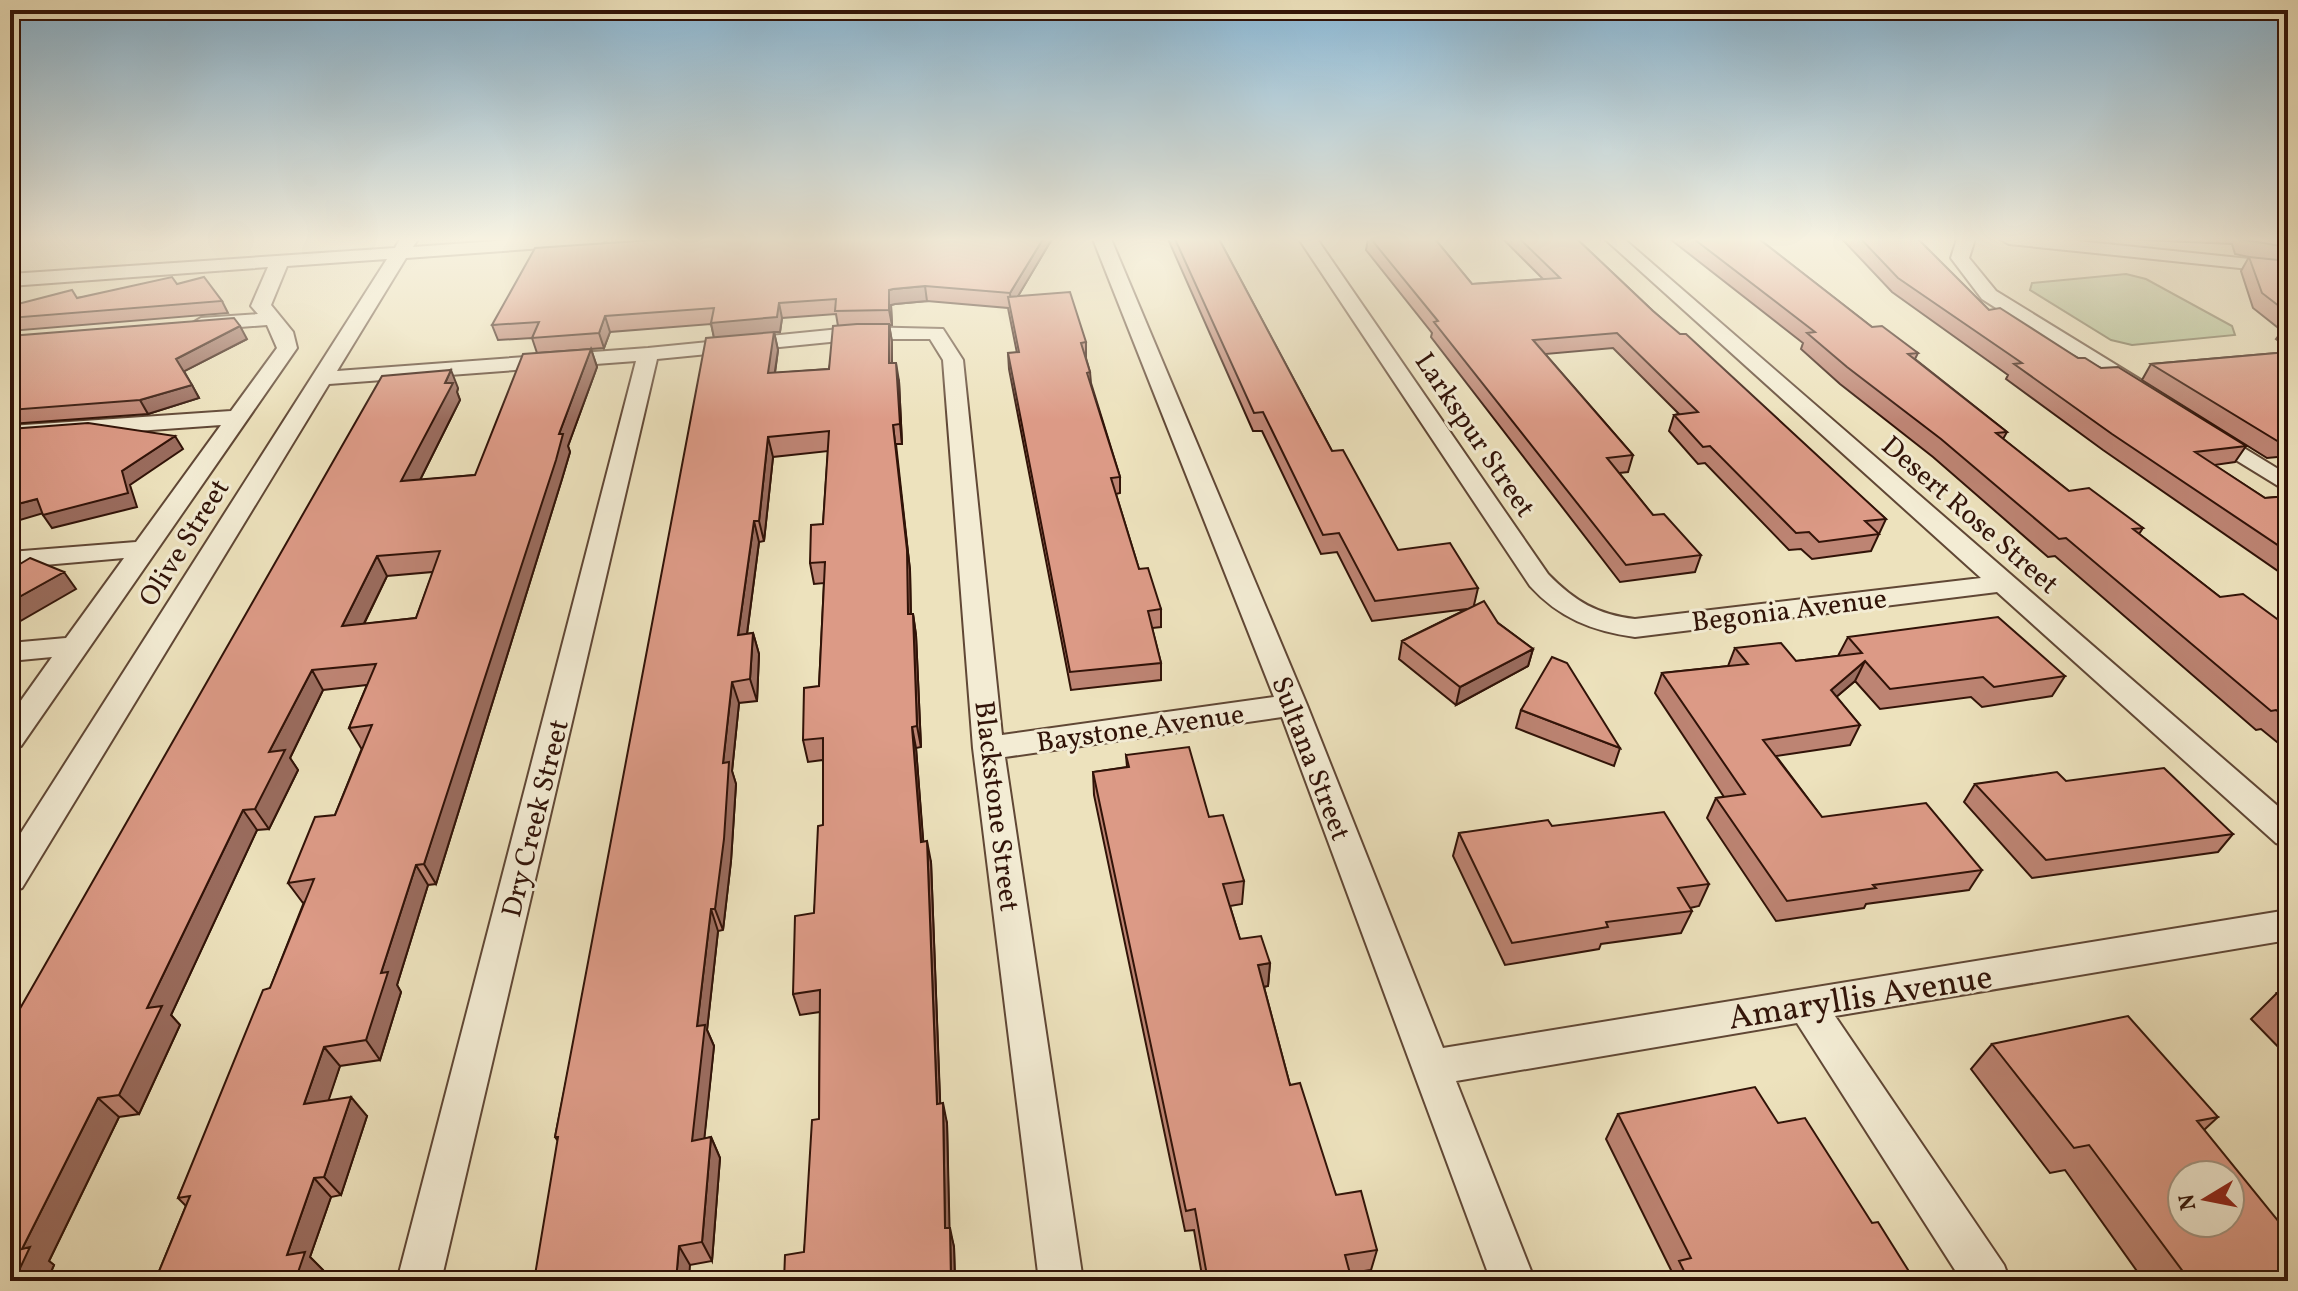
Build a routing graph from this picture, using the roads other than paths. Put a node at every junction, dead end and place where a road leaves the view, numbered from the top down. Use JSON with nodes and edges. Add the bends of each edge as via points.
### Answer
{"nodes":[{"id":1,"x":263,"y":299,"type":"edge"},
{"id":2,"x":371,"y":299,"type":"edge"},
{"id":3,"x":1127,"y":299,"type":"edge"},
{"id":4,"x":1349,"y":299,"type":"edge"},
{"id":5,"x":1682,"y":299,"type":"edge"},
{"id":6,"x":1996,"y":299,"type":"edge"},
{"id":7,"x":272,"y":319,"type":"junction"},
{"id":8,"x":179,"y":326,"type":"edge"},
{"id":9,"x":648,"y":354,"type":"junction"},
{"id":10,"x":323,"y":378,"type":"junction"},
{"id":11,"x":2157,"y":400,"type":"edge"},
{"id":12,"x":235,"y":417,"type":"junction"},
{"id":13,"x":2196,"y":425,"type":"edge"},
{"id":14,"x":10,"y":433,"type":"edge"},
{"id":15,"x":2288,"y":485,"type":"edge"},
{"id":16,"x":145,"y":549,"type":"junction"},
{"id":17,"x":10,"y":560,"type":"edge"},
{"id":18,"x":2004,"y":583,"type":"junction"},
{"id":19,"x":1576,"y":615,"type":"joint"},
{"id":20,"x":77,"y":646,"type":"junction"},
{"id":21,"x":10,"y":652,"type":"edge"},
{"id":22,"x":1292,"y":705,"type":"junction"},
{"id":23,"x":10,"y":738,"type":"edge"},
{"id":24,"x":988,"y":748,"type":"junction"},
{"id":25,"x":2288,"y":834,"type":"edge"},
{"id":26,"x":10,"y":878,"type":"edge"},
{"id":27,"x":2288,"y":925,"type":"edge"},
{"id":28,"x":1806,"y":1005,"type":"junction"},
{"id":29,"x":1432,"y":1067,"type":"junction"},
{"id":30,"x":419,"y":1281,"type":"edge"},
{"id":31,"x":1061,"y":1281,"type":"edge"},
{"id":32,"x":1513,"y":1281,"type":"edge"},
{"id":33,"x":1988,"y":1281,"type":"edge"}],
"edges":[{"from":1,"to":7,"type":"street","name":"Olive Street","via":[[261,306]]},
{"from":2,"to":10,"type":"street","name":"Olive Street"},
{"from":3,"to":22,"type":"street","name":"Sultana Street"},
{"from":4,"to":19,"type":"street","name":"Larkspur Street","via":[[1539,580]]},
{"from":5,"to":18,"type":"street","name":"Desert Rose Street"},
{"from":6,"to":11,"type":"street"},
{"from":7,"to":8,"type":"street"},
{"from":7,"to":12,"type":"street","name":"Olive Street","via":[[287,348]]},
{"from":9,"to":10,"type":"street"},
{"from":9,"to":24,"type":"street","name":"Blackstone Street","via":[[860,333],[936,333],[953,360]]},
{"from":9,"to":30,"type":"street","name":"Dry Creek Street"},
{"from":10,"to":26,"type":"street","name":"Olive Street"},
{"from":12,"to":14,"type":"street"},
{"from":12,"to":16,"type":"street","name":"Olive Street"},
{"from":13,"to":15,"type":"street"},
{"from":16,"to":17,"type":"street"},
{"from":16,"to":20,"type":"street","name":"Olive Street"},
{"from":18,"to":19,"type":"street","name":"Begonia Avenue","via":[[1635,628]]},
{"from":18,"to":25,"type":"street","name":"Desert Rose Street"},
{"from":20,"to":21,"type":"street"},
{"from":20,"to":23,"type":"street","name":"Olive Street"},
{"from":22,"to":24,"type":"street","name":"Baystone Avenue"},
{"from":22,"to":29,"type":"street","name":"Sultana Street"},
{"from":24,"to":31,"type":"street","name":"Blackstone Street"},
{"from":27,"to":28,"type":"street","name":"Amaryllis Avenue"},
{"from":28,"to":29,"type":"street","name":"Amaryllis Avenue"},
{"from":28,"to":33,"type":"street"},
{"from":29,"to":32,"type":"street","name":"Sultana Street"}]}
